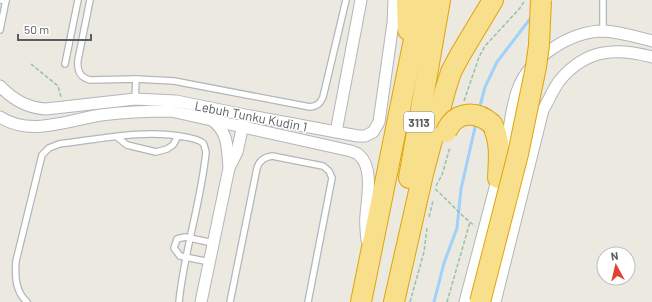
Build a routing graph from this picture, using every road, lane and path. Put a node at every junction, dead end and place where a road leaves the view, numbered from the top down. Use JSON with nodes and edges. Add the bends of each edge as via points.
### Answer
{"nodes":[{"id":1,"x":4,"y":0,"type":"edge"},
{"id":2,"x":78,"y":0,"type":"edge"},
{"id":3,"x":90,"y":0,"type":"edge"},
{"id":4,"x":346,"y":0,"type":"edge"},
{"id":5,"x":361,"y":0,"type":"edge"},
{"id":6,"x":394,"y":0,"type":"edge"},
{"id":7,"x":407,"y":0,"type":"edge"},
{"id":8,"x":422,"y":0,"type":"edge"},
{"id":9,"x":440,"y":0,"type":"edge"},
{"id":10,"x":525,"y":0,"type":"edge"},
{"id":11,"x":541,"y":0,"type":"edge"},
{"id":12,"x":603,"y":0,"type":"edge"},
{"id":13,"x":491,"y":3,"type":"edge"},
{"id":14,"x":0,"y":30,"type":"edge"},
{"id":15,"x":603,"y":31,"type":"junction"},
{"id":16,"x":652,"y":41,"type":"edge"},
{"id":17,"x":652,"y":57,"type":"edge"},
{"id":18,"x":31,"y":64,"type":"dead end"},
{"id":19,"x":66,"y":64,"type":"dead end"},
{"id":20,"x":410,"y":64,"type":"junction"},
{"id":21,"x":136,"y":79,"type":"junction"},
{"id":22,"x":0,"y":86,"type":"edge"},
{"id":23,"x":135,"y":99,"type":"junction"},
{"id":24,"x":463,"y":102,"type":"dead end"},
{"id":25,"x":514,"y":104,"type":"junction"},
{"id":26,"x":63,"y":107,"type":"junction"},
{"id":27,"x":543,"y":110,"type":"junction"},
{"id":28,"x":245,"y":115,"type":"junction"},
{"id":29,"x":0,"y":117,"type":"edge"},
{"id":30,"x":211,"y":119,"type":"junction"},
{"id":31,"x":242,"y":127,"type":"junction"},
{"id":32,"x":336,"y":132,"type":"junction"},
{"id":33,"x":178,"y":136,"type":"junction"},
{"id":34,"x":117,"y":137,"type":"junction"},
{"id":35,"x":448,"y":138,"type":"junction"},
{"id":36,"x":229,"y":168,"type":"junction"},
{"id":37,"x":498,"y":178,"type":"junction"},
{"id":38,"x":435,"y":189,"type":"junction"},
{"id":39,"x":434,"y":194,"type":"dead end"},
{"id":40,"x":433,"y":198,"type":"dead end"},
{"id":41,"x":429,"y":218,"type":"dead end"},
{"id":42,"x":467,"y":219,"type":"dead end"},
{"id":43,"x":470,"y":222,"type":"dead end"},
{"id":44,"x":427,"y":224,"type":"dead end"},
{"id":45,"x":191,"y":239,"type":"junction"},
{"id":46,"x":213,"y":243,"type":"junction"},
{"id":47,"x":186,"y":257,"type":"junction"},
{"id":48,"x":210,"y":262,"type":"junction"},
{"id":49,"x":368,"y":263,"type":"junction"},
{"id":50,"x":27,"y":302,"type":"edge"},
{"id":51,"x":179,"y":302,"type":"edge"},
{"id":52,"x":201,"y":302,"type":"edge"},
{"id":53,"x":230,"y":302,"type":"edge"},
{"id":54,"x":308,"y":302,"type":"edge"},
{"id":55,"x":361,"y":302,"type":"edge"},
{"id":56,"x":386,"y":302,"type":"edge"},
{"id":57,"x":395,"y":302,"type":"edge"},
{"id":58,"x":410,"y":302,"type":"edge"},
{"id":59,"x":447,"y":302,"type":"edge"},
{"id":60,"x":465,"y":302,"type":"edge"},
{"id":61,"x":480,"y":302,"type":"edge"},
{"id":62,"x":495,"y":302,"type":"edge"}],
"edges":[{"from":1,"to":14,"type":"lane"},
{"from":2,"to":19,"type":"lane"},
{"from":3,"to":21,"type":"lane","via":[[78,60],[80,74],[90,80]]},
{"from":4,"to":21,"type":"lane","via":[[320,103],[316,106],[310,107],[174,81]]},
{"from":5,"to":32,"type":"street"},
{"from":6,"to":32,"type":"street","name":"Lebuh Tunku Kudin 1","via":[[378,126],[365,136]]},
{"from":7,"to":20,"type":"highway"},
{"from":8,"to":20,"type":"highway","number":"3113"},
{"from":9,"to":56,"type":"highway","number":"3113"},
{"from":10,"to":24,"type":"path","via":[[485,46]]},
{"from":11,"to":61,"type":"highway","bridge":true,"via":[[539,45],[533,82],[518,154]]},
{"from":12,"to":15,"type":"lane"},
{"from":13,"to":57,"type":"highway","via":[[460,55],[444,91]]},
{"from":15,"to":16,"type":"street"},
{"from":15,"to":25,"type":"street","via":[[571,38],[541,57],[525,75]]},
{"from":17,"to":27,"type":"street","via":[[619,51],[606,52],[582,61],[570,69],[559,82]]},
{"from":18,"to":26,"type":"path","via":[[58,86]]},
{"from":20,"to":49,"type":"highway","number":"3113"},
{"from":21,"to":23,"type":"lane"},
{"from":22,"to":26,"type":"street","name":"Lebuh Tunku Kudin 1","via":[[15,99],[29,106],[46,109]]},
{"from":23,"to":26,"type":"street","name":"Lebuh Tunku Kudin 1"},
{"from":23,"to":28,"type":"street","name":"Lebuh Tunku Kudin 1","via":[[176,101]]},
{"from":25,"to":27,"type":"street","via":[[531,98],[537,101]]},
{"from":25,"to":37,"type":"street"},
{"from":27,"to":62,"type":"street"},
{"from":28,"to":31,"type":"street"},
{"from":28,"to":32,"type":"street","name":"Lebuh Tunku Kudin 1"},
{"from":29,"to":30,"type":"street","name":"Lebuh Tunku Kudin 1","via":[[25,127],[101,115],[150,111],[171,111]]},
{"from":30,"to":31,"type":"street","name":"Lebuh Tunku Kudin 1"},
{"from":30,"to":36,"type":"street","via":[[225,136]]},
{"from":31,"to":36,"type":"street","via":[[237,152]]},
{"from":31,"to":49,"type":"street","name":"Lebuh Tunku Kudin 1","via":[[351,151],[359,155],[366,166],[368,179]]},
{"from":33,"to":34,"type":"lane","via":[[150,133]]},
{"from":33,"to":34,"type":"lane","via":[[173,145],[156,152],[127,145]]},
{"from":33,"to":45,"type":"lane","via":[[197,139],[205,146],[206,152]]},
{"from":34,"to":50,"type":"lane","via":[[59,144],[49,148],[42,155],[16,261],[15,277],[20,293]]},
{"from":35,"to":37,"type":"highway","bridge":true,"via":[[452,122],[459,117],[467,115],[486,119],[496,132],[499,146]]},
{"from":35,"to":38,"type":"path","via":[[442,175]]},
{"from":35,"to":57,"type":"highway"},
{"from":36,"to":46,"type":"street"},
{"from":37,"to":60,"type":"street"},
{"from":38,"to":39,"type":"path"},
{"from":38,"to":42,"type":"path"},
{"from":40,"to":41,"type":"path"},
{"from":43,"to":59,"type":"path"},
{"from":44,"to":58,"type":"path","via":[[424,252]]},
{"from":45,"to":46,"type":"lane"},
{"from":45,"to":47,"type":"lane"},
{"from":45,"to":47,"type":"lane","via":[[180,238],[175,243],[174,248],[178,254]]},
{"from":46,"to":48,"type":"street"},
{"from":47,"to":48,"type":"lane"},
{"from":47,"to":51,"type":"lane"},
{"from":48,"to":52,"type":"street"},
{"from":49,"to":55,"type":"highway","number":"3113"},
{"from":53,"to":54,"type":"lane","via":[[257,168],[261,160],[269,156],[323,166],[332,178]]}]}
